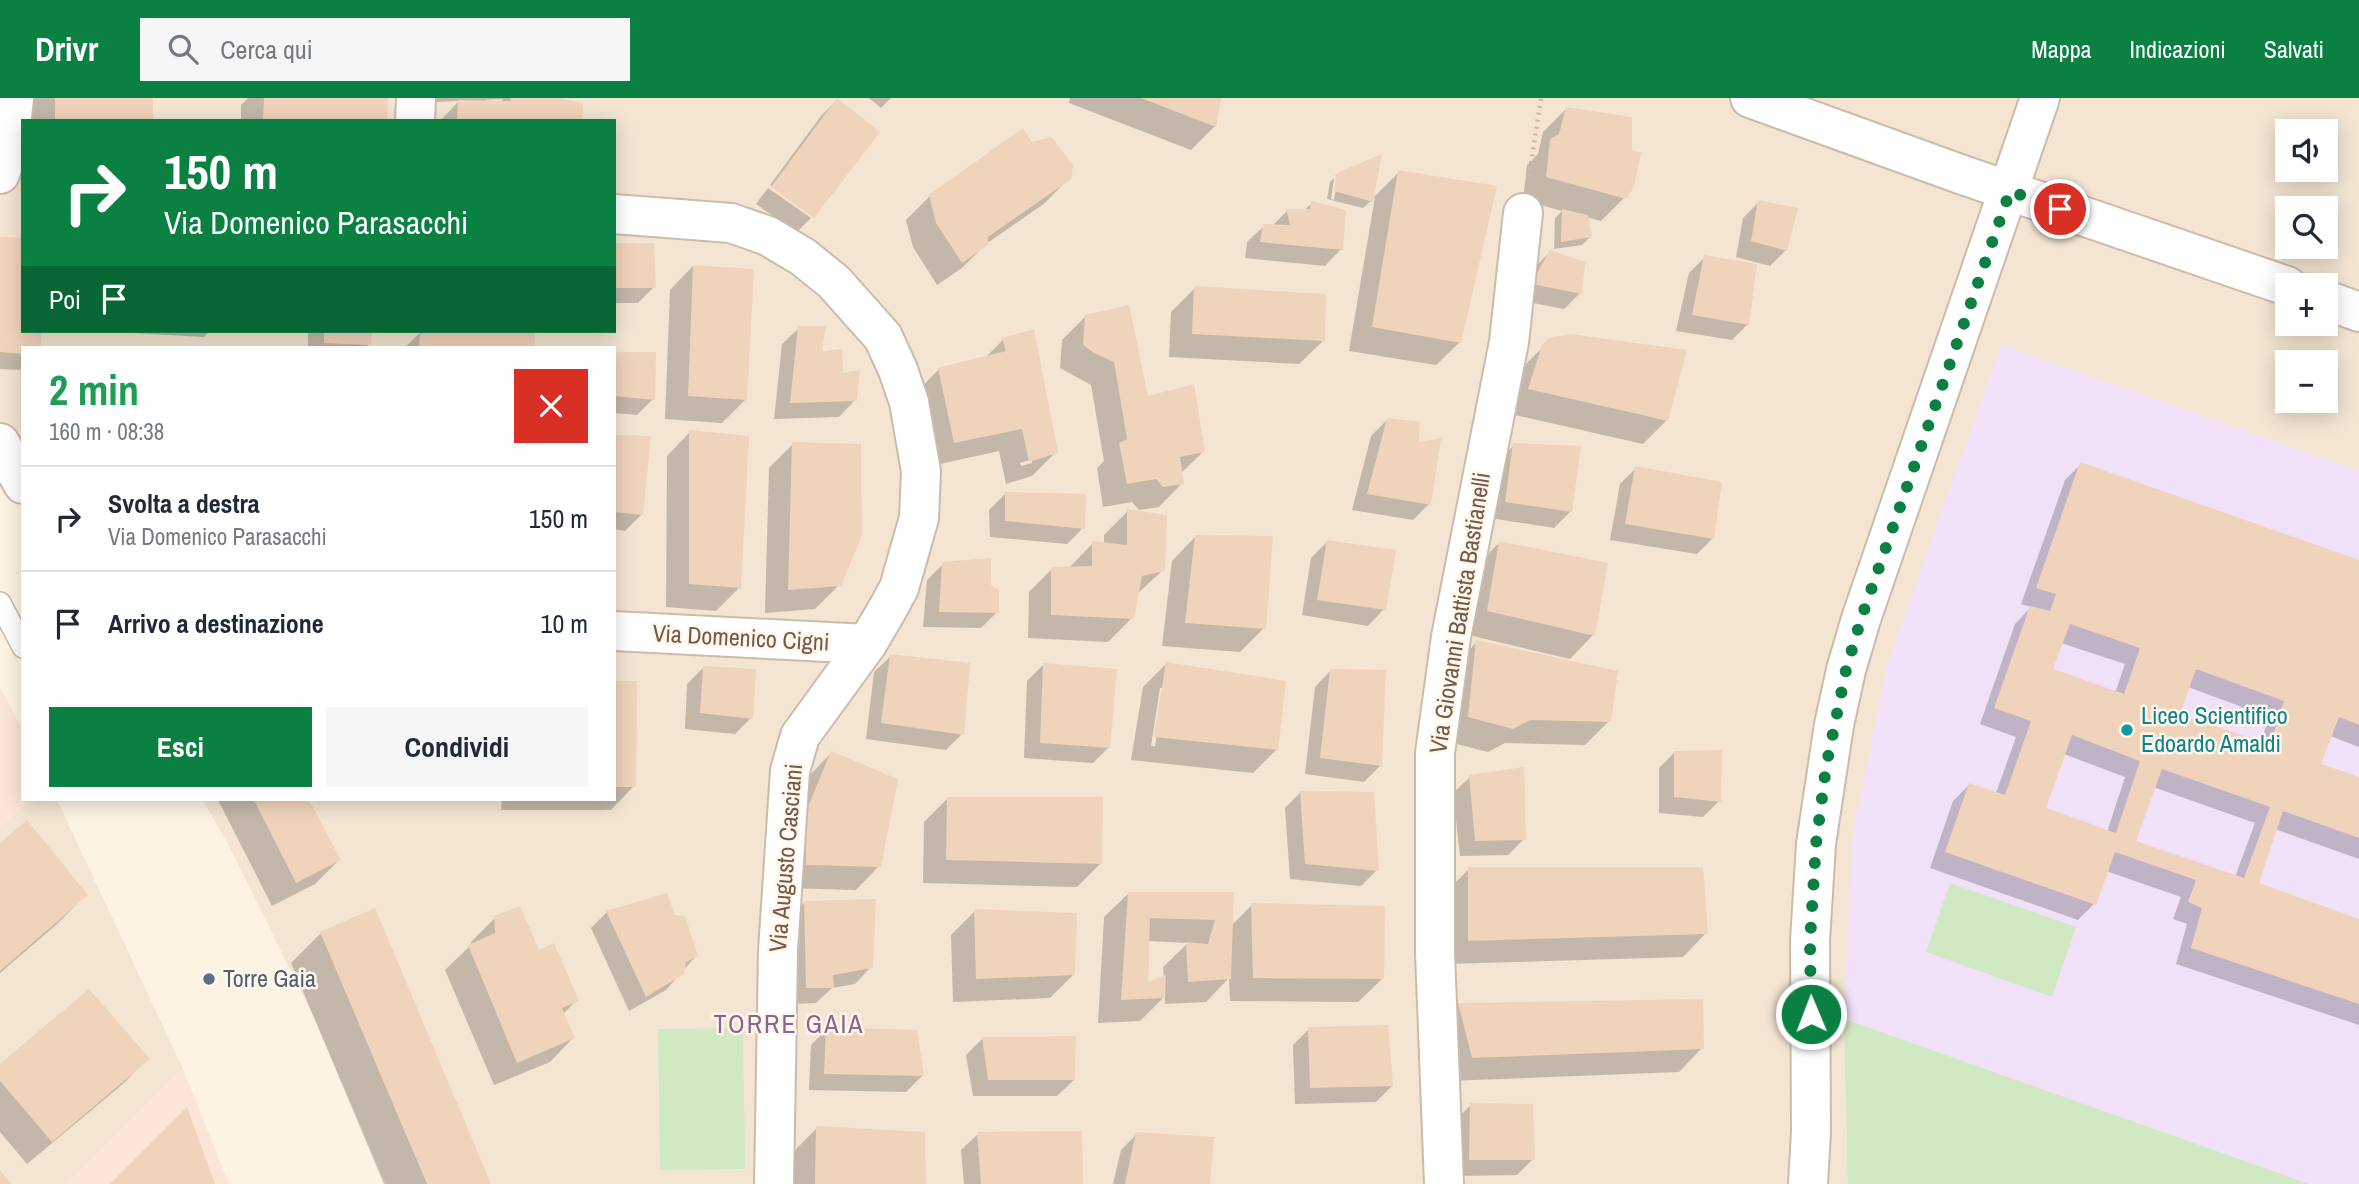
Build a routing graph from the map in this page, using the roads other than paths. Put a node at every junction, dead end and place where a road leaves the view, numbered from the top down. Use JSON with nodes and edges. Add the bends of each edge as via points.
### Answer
{"nodes":[{"id":1,"x":14,"y":98,"type":"edge"},
{"id":2,"x":416,"y":98,"type":"edge"},
{"id":3,"x":1750,"y":98,"type":"edge"},
{"id":4,"x":2040,"y":98,"type":"edge"},
{"id":5,"x":415,"y":119,"type":"edge"},
{"id":6,"x":0,"y":174,"type":"edge"},
{"id":7,"x":0,"y":183,"type":"edge"},
{"id":8,"x":21,"y":184,"type":"edge"},
{"id":9,"x":2010,"y":191,"type":"junction"},
{"id":10,"x":1523,"y":213,"type":"road end"},
{"id":11,"x":616,"y":214,"type":"edge"},
{"id":12,"x":2275,"y":282,"type":"edge"},
{"id":13,"x":2338,"y":304,"type":"edge"},
{"id":14,"x":2359,"y":312,"type":"edge"},
{"id":15,"x":0,"y":443,"type":"edge"},
{"id":16,"x":21,"y":480,"type":"edge"},
{"id":17,"x":0,"y":603,"type":"edge"},
{"id":18,"x":616,"y":631,"type":"edge"},
{"id":19,"x":21,"y":640,"type":"edge"},
{"id":20,"x":867,"y":644,"type":"junction"},
{"id":21,"x":774,"y":1184,"type":"edge"},
{"id":22,"x":1444,"y":1184,"type":"edge"},
{"id":23,"x":1808,"y":1184,"type":"edge"}],
"edges":[{"from":1,"to":6,"type":"street","via":[[9,148]]},
{"from":2,"to":5,"type":"street"},
{"from":3,"to":9,"type":"street"},
{"from":4,"to":9,"type":"street"},
{"from":7,"to":8,"type":"street"},
{"from":9,"to":12,"type":"street"},
{"from":9,"to":23,"type":"street","via":[[1861,619],[1835,724],[1811,903]]},
{"from":10,"to":22,"type":"street","name":"Via Giovanni Battista Bastianelli","via":[[1509,342],[1451,637],[1435,753],[1435,953]]},
{"from":11,"to":20,"type":"street","name":"Via Augusto Casciani","via":[[731,223],[768,236],[834,282],[883,337],[909,402],[921,471],[919,518],[899,587]]},
{"from":13,"to":14,"type":"street"},
{"from":15,"to":16,"type":"street"},
{"from":17,"to":19,"type":"lane"},
{"from":18,"to":20,"type":"street","name":"Via Domenico Cigni"},
{"from":20,"to":21,"type":"street","name":"Via Augusto Casciani","via":[[800,736],[793,753],[778,951]]}]}
